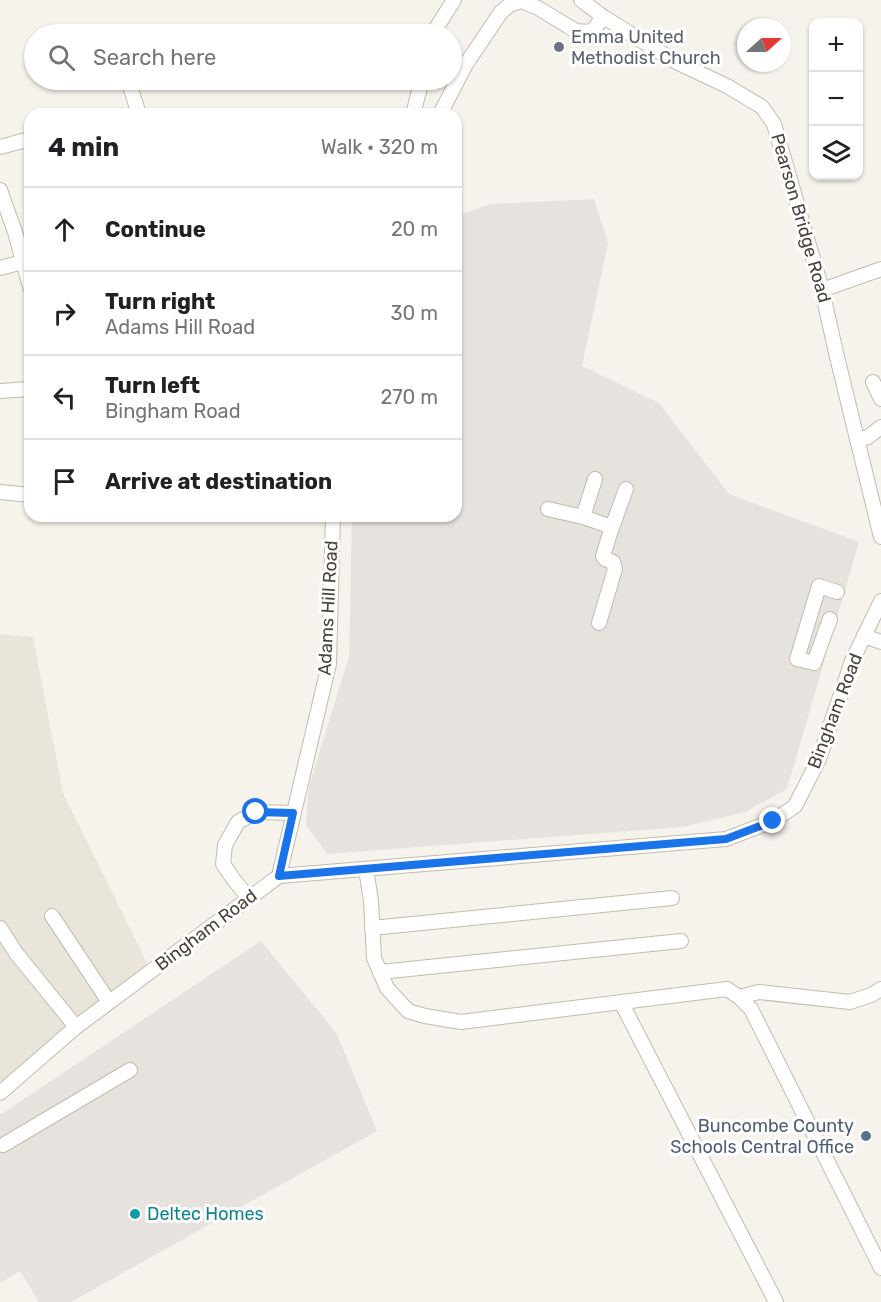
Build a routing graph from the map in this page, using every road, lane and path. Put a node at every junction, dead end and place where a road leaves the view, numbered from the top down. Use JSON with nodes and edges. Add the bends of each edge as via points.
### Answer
{"nodes":[{"id":1,"x":454,"y":0,"type":"edge"},
{"id":2,"x":580,"y":0,"type":"edge"},
{"id":3,"x":602,"y":16,"type":"junction"},
{"id":4,"x":439,"y":24,"type":"edge"},
{"id":5,"x":462,"y":72,"type":"edge"},
{"id":6,"x":131,"y":90,"type":"edge"},
{"id":7,"x":419,"y":90,"type":"edge"},
{"id":8,"x":452,"y":90,"type":"edge"},
{"id":9,"x":137,"y":108,"type":"edge"},
{"id":10,"x":415,"y":108,"type":"edge"},
{"id":11,"x":443,"y":108,"type":"edge"},
{"id":12,"x":24,"y":141,"type":"edge"},
{"id":13,"x":0,"y":147,"type":"edge"},
{"id":14,"x":0,"y":190,"type":"edge"},
{"id":15,"x":24,"y":262,"type":"joint"},
{"id":16,"x":0,"y":268,"type":"edge"},
{"id":17,"x":881,"y":269,"type":"edge"},
{"id":18,"x":822,"y":290,"type":"junction"},
{"id":19,"x":873,"y":382,"type":"dead end"},
{"id":20,"x":24,"y":389,"type":"edge"},
{"id":21,"x":0,"y":391,"type":"edge"},
{"id":22,"x":881,"y":399,"type":"edge"},
{"id":23,"x":881,"y":427,"type":"edge"},
{"id":24,"x":857,"y":440,"type":"junction"},
{"id":25,"x":595,"y":479,"type":"dead end"},
{"id":26,"x":626,"y":489,"type":"dead end"},
{"id":27,"x":0,"y":492,"type":"edge"},
{"id":28,"x":24,"y":494,"type":"edge"},
{"id":29,"x":548,"y":509,"type":"dead end"},
{"id":30,"x":583,"y":517,"type":"junction"},
{"id":31,"x":333,"y":522,"type":"edge"},
{"id":32,"x":612,"y":527,"type":"junction"},
{"id":33,"x":881,"y":537,"type":"edge"},
{"id":34,"x":837,"y":592,"type":"dead end"},
{"id":35,"x":881,"y":601,"type":"edge"},
{"id":36,"x":830,"y":619,"type":"dead end"},
{"id":37,"x":599,"y":623,"type":"dead end"},
{"id":38,"x":864,"y":636,"type":"junction"},
{"id":39,"x":881,"y":642,"type":"edge"},
{"id":40,"x":293,"y":813,"type":"junction"},
{"id":41,"x":366,"y":869,"type":"junction"},
{"id":42,"x":279,"y":876,"type":"junction"},
{"id":43,"x":249,"y":898,"type":"junction"},
{"id":44,"x":672,"y":898,"type":"dead end"},
{"id":45,"x":52,"y":916,"type":"dead end"},
{"id":46,"x":0,"y":928,"type":"edge"},
{"id":47,"x":372,"y":928,"type":"junction"},
{"id":48,"x":681,"y":941,"type":"dead end"},
{"id":49,"x":380,"y":972,"type":"junction"},
{"id":50,"x":881,"y":989,"type":"edge"},
{"id":51,"x":739,"y":997,"type":"junction"},
{"id":52,"x":109,"y":1002,"type":"junction"},
{"id":53,"x":621,"y":1002,"type":"junction"},
{"id":54,"x":76,"y":1028,"type":"junction"},
{"id":55,"x":130,"y":1070,"type":"dead end"},
{"id":56,"x":0,"y":1093,"type":"edge"},
{"id":57,"x":1,"y":1144,"type":"edge"},
{"id":58,"x":881,"y":1268,"type":"edge"},
{"id":59,"x":776,"y":1302,"type":"edge"}],
"edges":[{"from":1,"to":4,"type":"street"},
{"from":2,"to":3,"type":"street","name":"Pearson Bridge Road"},
{"from":3,"to":5,"type":"street","via":[[591,32],[576,31],[538,8],[522,2],[511,4],[501,12]]},
{"from":3,"to":18,"type":"street","name":"Pearson Bridge Road","via":[[674,61],[762,107],[774,124]]},
{"from":6,"to":9,"type":"street"},
{"from":7,"to":10,"type":"street"},
{"from":8,"to":11,"type":"street"},
{"from":12,"to":13,"type":"street"},
{"from":14,"to":15,"type":"street"},
{"from":15,"to":16,"type":"street"},
{"from":17,"to":18,"type":"street"},
{"from":18,"to":24,"type":"street","name":"Pearson Bridge Road"},
{"from":19,"to":22,"type":"street"},
{"from":20,"to":21,"type":"street"},
{"from":23,"to":24,"type":"street"},
{"from":24,"to":33,"type":"street","name":"Pearson Bridge Road"},
{"from":25,"to":30,"type":"street"},
{"from":26,"to":32,"type":"street"},
{"from":27,"to":28,"type":"street"},
{"from":29,"to":30,"type":"street"},
{"from":30,"to":32,"type":"street"},
{"from":31,"to":40,"type":"street","name":"Adams Hill Road","via":[[329,664]]},
{"from":32,"to":37,"type":"street","via":[[603,556],[613,562],[615,569]]},
{"from":34,"to":36,"type":"street","via":[[819,586],[797,659],[814,663]]},
{"from":35,"to":38,"type":"street","name":"Bingham Road"},
{"from":38,"to":39,"type":"street"},
{"from":38,"to":41,"type":"street","name":"Bingham Road","via":[[819,759],[795,806],[773,821],[726,839]]},
{"from":40,"to":42,"type":"street","name":"Adams Hill Road"},
{"from":40,"to":43,"type":"street","via":[[256,812],[238,822],[225,845],[223,864]]},
{"from":41,"to":42,"type":"street","name":"Bingham Road"},
{"from":41,"to":47,"type":"street"},
{"from":42,"to":43,"type":"street","name":"Bingham Road"},
{"from":43,"to":52,"type":"street","name":"Bingham Road"},
{"from":44,"to":47,"type":"street"},
{"from":45,"to":52,"type":"street"},
{"from":46,"to":54,"type":"street"},
{"from":47,"to":49,"type":"street","via":[[374,958]]},
{"from":48,"to":49,"type":"street"},
{"from":49,"to":53,"type":"street","via":[[387,988],[408,1011],[461,1022]]},
{"from":50,"to":51,"type":"street","via":[[850,1002],[759,992]]},
{"from":51,"to":53,"type":"street","via":[[727,989]]},
{"from":51,"to":58,"type":"street","via":[[751,1009]]},
{"from":52,"to":54,"type":"street","name":"Bingham Road"},
{"from":53,"to":59,"type":"street"},
{"from":54,"to":56,"type":"street","name":"Bingham Road"},
{"from":55,"to":57,"type":"street"}]}
